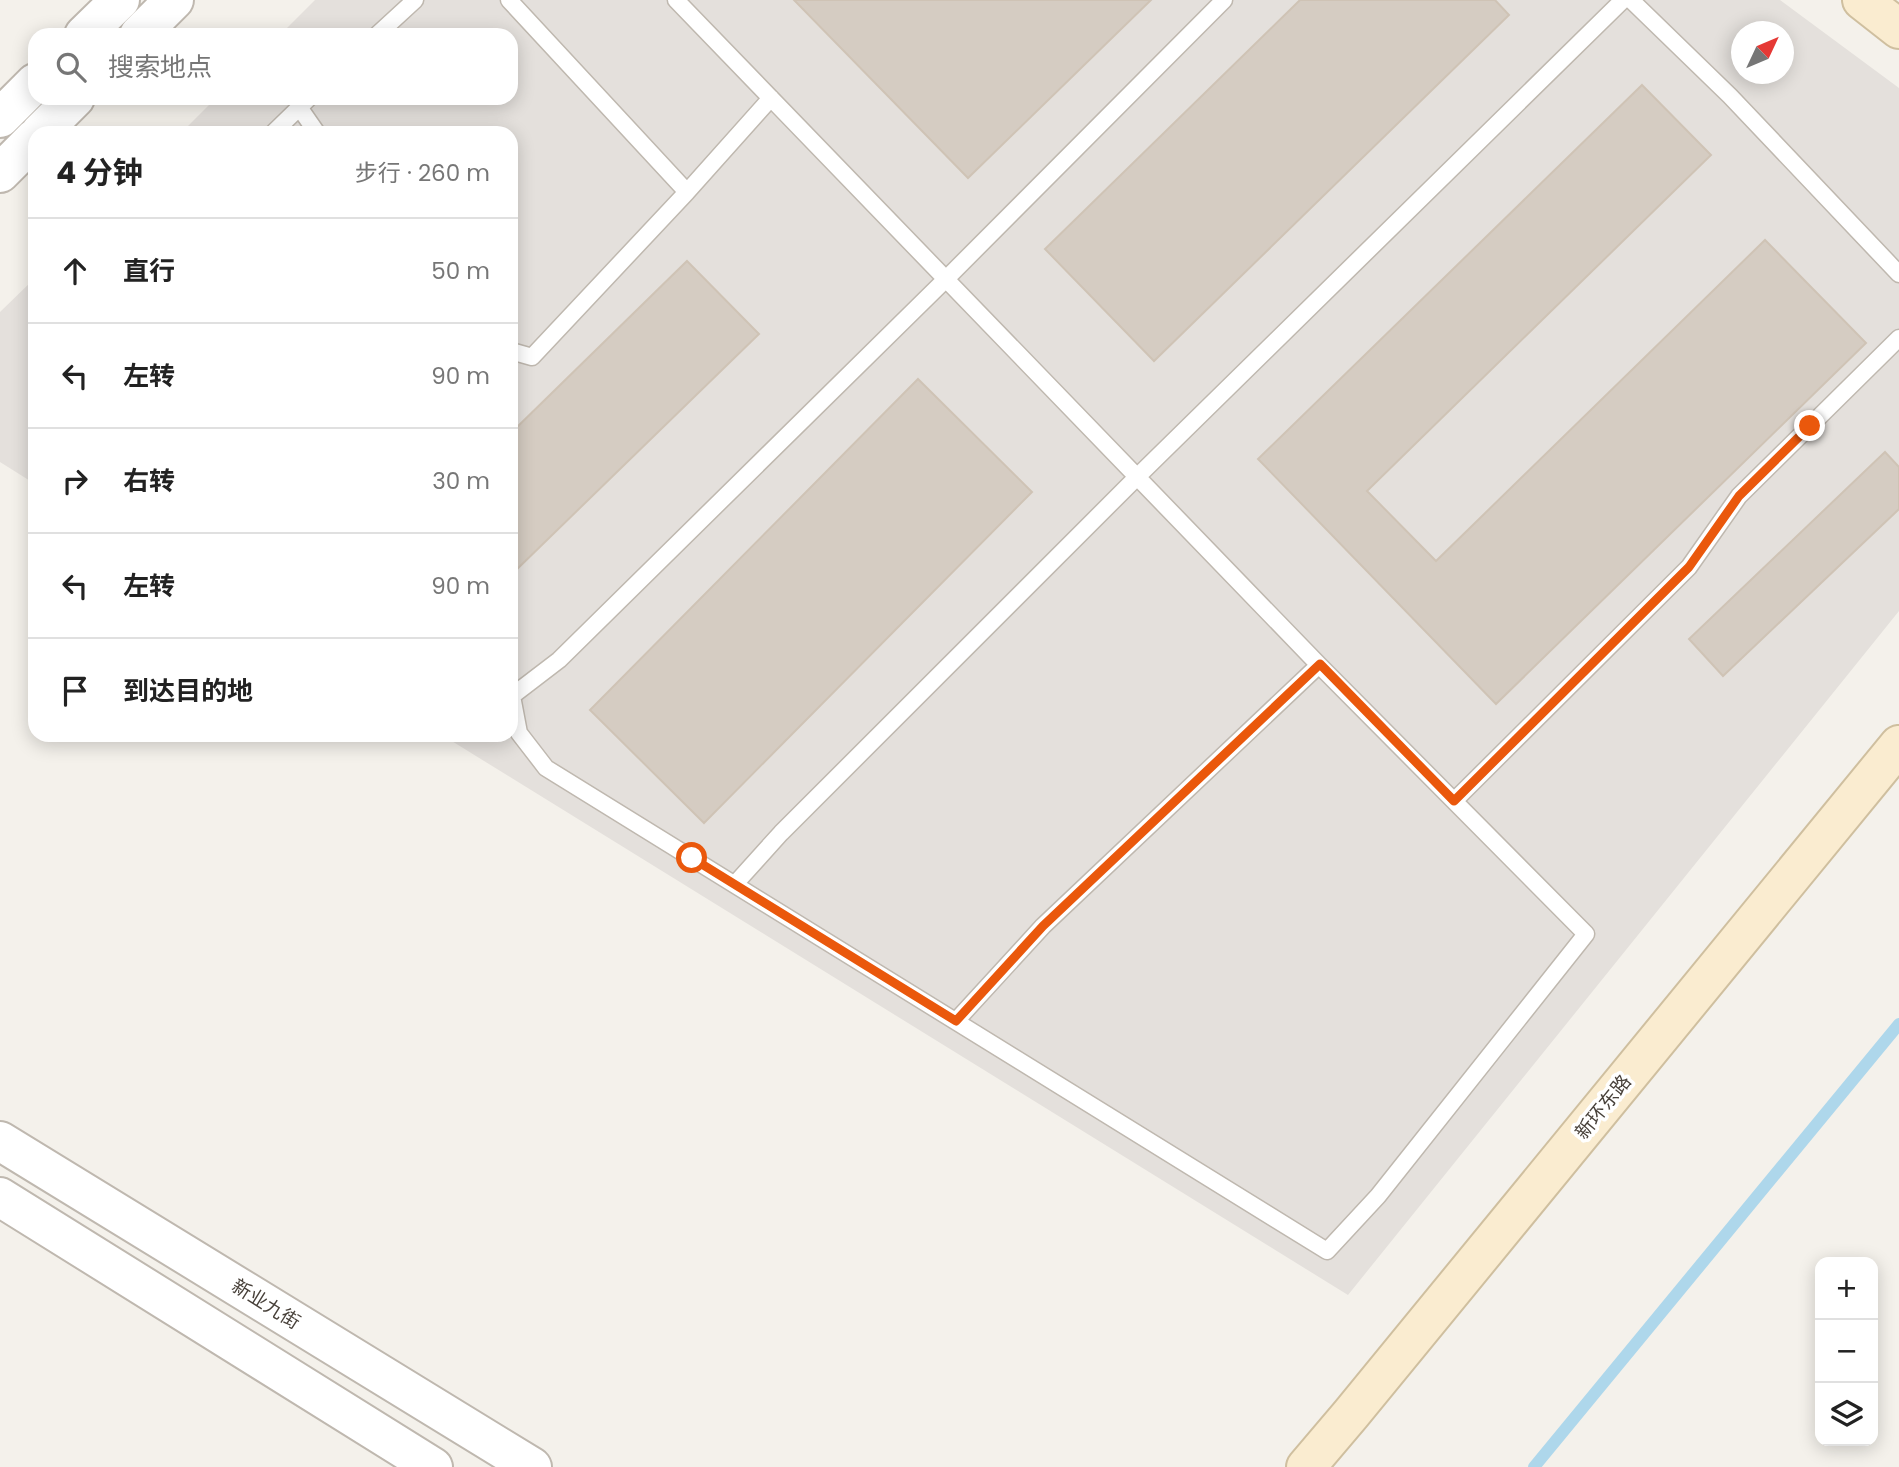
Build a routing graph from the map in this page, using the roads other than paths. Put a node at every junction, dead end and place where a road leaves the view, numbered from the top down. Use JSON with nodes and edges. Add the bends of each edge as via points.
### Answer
{"nodes":[{"id":1,"x":120,"y":0,"type":"edge"},
{"id":2,"x":174,"y":0,"type":"edge"},
{"id":3,"x":415,"y":0,"type":"edge"},
{"id":4,"x":509,"y":0,"type":"edge"},
{"id":5,"x":676,"y":0,"type":"edge"},
{"id":6,"x":1224,"y":0,"type":"edge"},
{"id":7,"x":1623,"y":0,"type":"edge"},
{"id":8,"x":1632,"y":0,"type":"edge"},
{"id":9,"x":1862,"y":0,"type":"edge"},
{"id":10,"x":91,"y":28,"type":"edge"},
{"id":11,"x":146,"y":28,"type":"edge"},
{"id":12,"x":385,"y":28,"type":"edge"},
{"id":13,"x":1899,"y":29,"type":"edge"},
{"id":14,"x":28,"y":90,"type":"edge"},
{"id":15,"x":771,"y":98,"type":"junction"},
{"id":16,"x":68,"y":105,"type":"edge"},
{"id":17,"x":302,"y":105,"type":"edge"},
{"id":18,"x":305,"y":105,"type":"edge"},
{"id":19,"x":0,"y":118,"type":"edge"},
{"id":20,"x":47,"y":126,"type":"edge"},
{"id":21,"x":280,"y":126,"type":"edge"},
{"id":22,"x":314,"y":126,"type":"edge"},
{"id":23,"x":28,"y":145,"type":"edge"},
{"id":24,"x":0,"y":173,"type":"edge"},
{"id":25,"x":687,"y":192,"type":"junction"},
{"id":26,"x":1899,"y":274,"type":"edge"},
{"id":27,"x":947,"y":278,"type":"junction"},
{"id":28,"x":1899,"y":338,"type":"edge"},
{"id":29,"x":518,"y":353,"type":"edge"},
{"id":30,"x":1138,"y":476,"type":"junction"},
{"id":31,"x":1320,"y":664,"type":"junction"},
{"id":32,"x":518,"y":691,"type":"edge"},
{"id":33,"x":518,"y":728,"type":"edge"},
{"id":34,"x":1899,"y":746,"type":"edge"},
{"id":35,"x":1454,"y":801,"type":"junction"},
{"id":36,"x":735,"y":884,"type":"junction"},
{"id":37,"x":956,"y":1021,"type":"junction"},
{"id":38,"x":0,"y":1141,"type":"edge"},
{"id":39,"x":0,"y":1197,"type":"edge"},
{"id":40,"x":433,"y":1467,"type":"edge"},
{"id":41,"x":532,"y":1467,"type":"edge"},
{"id":42,"x":1306,"y":1467,"type":"edge"}],
"edges":[{"from":1,"to":10,"type":"street"},
{"from":2,"to":11,"type":"street"},
{"from":3,"to":12,"type":"lane"},
{"from":4,"to":25,"type":"lane"},
{"from":5,"to":15,"type":"lane"},
{"from":6,"to":27,"type":"lane"},
{"from":7,"to":30,"type":"lane"},
{"from":8,"to":26,"type":"lane"},
{"from":9,"to":13,"type":"main road"},
{"from":14,"to":19,"type":"street"},
{"from":15,"to":25,"type":"lane"},
{"from":15,"to":27,"type":"lane"},
{"from":16,"to":20,"type":"street"},
{"from":17,"to":21,"type":"lane"},
{"from":18,"to":22,"type":"lane"},
{"from":23,"to":24,"type":"street"},
{"from":25,"to":29,"type":"lane","via":[[532,357]]},
{"from":27,"to":30,"type":"lane"},
{"from":27,"to":32,"type":"lane","via":[[559,660]]},
{"from":28,"to":35,"type":"lane","via":[[1739,496],[1689,567]]},
{"from":30,"to":31,"type":"lane"},
{"from":30,"to":36,"type":"lane"},
{"from":31,"to":35,"type":"lane"},
{"from":31,"to":37,"type":"lane","via":[[1043,926]]},
{"from":33,"to":36,"type":"lane","via":[[546,768]]},
{"from":34,"to":42,"type":"main road","name":"新环东路"},
{"from":35,"to":37,"type":"lane","via":[[1586,934],[1378,1196],[1327,1251]]},
{"from":36,"to":37,"type":"lane"},
{"from":38,"to":41,"type":"street","name":"新业九街"},
{"from":39,"to":40,"type":"street"}]}
